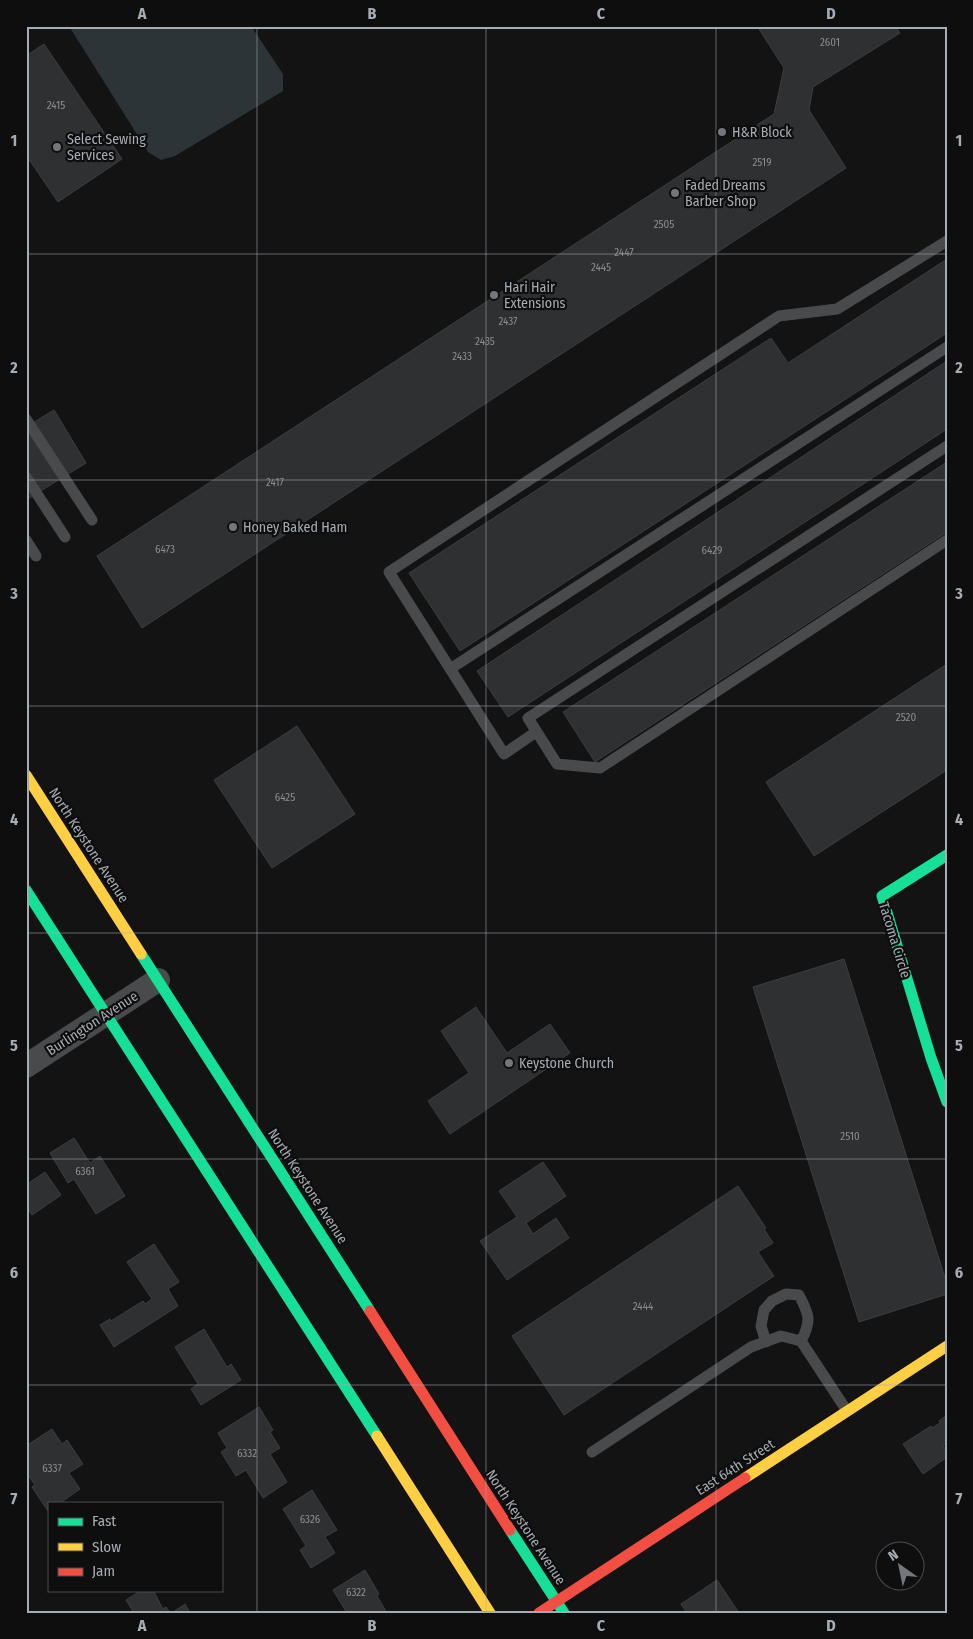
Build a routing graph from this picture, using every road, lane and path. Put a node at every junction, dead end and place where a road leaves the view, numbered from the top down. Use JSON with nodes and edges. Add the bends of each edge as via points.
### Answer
{"nodes":[{"id":1,"x":947,"y":241,"type":"edge"},
{"id":2,"x":947,"y":347,"type":"edge"},
{"id":3,"x":26,"y":419,"type":"edge"},
{"id":4,"x":947,"y":446,"type":"edge"},
{"id":5,"x":26,"y":477,"type":"edge"},
{"id":6,"x":92,"y":520,"type":"dead end"},
{"id":7,"x":65,"y":538,"type":"dead end"},
{"id":8,"x":26,"y":540,"type":"edge"},
{"id":9,"x":947,"y":540,"type":"edge"},
{"id":10,"x":36,"y":556,"type":"dead end"},
{"id":11,"x":450,"y":669,"type":"junction"},
{"id":12,"x":536,"y":732,"type":"junction"},
{"id":13,"x":26,"y":775,"type":"edge"},
{"id":14,"x":947,"y":855,"type":"edge"},
{"id":15,"x":26,"y":890,"type":"edge"},
{"id":16,"x":158,"y":980,"type":"junction"},
{"id":17,"x":106,"y":1014,"type":"junction"},
{"id":18,"x":939,"y":1056,"type":"edge"},
{"id":19,"x":26,"y":1066,"type":"edge"},
{"id":20,"x":947,"y":1102,"type":"edge"},
{"id":21,"x":801,"y":1341,"type":"junction"},
{"id":22,"x":766,"y":1342,"type":"junction"},
{"id":23,"x":947,"y":1346,"type":"edge"},
{"id":24,"x":847,"y":1411,"type":"junction"},
{"id":25,"x":592,"y":1452,"type":"dead end"},
{"id":26,"x":556,"y":1601,"type":"junction"},
{"id":27,"x":490,"y":1613,"type":"edge"},
{"id":28,"x":539,"y":1613,"type":"edge"},
{"id":29,"x":564,"y":1613,"type":"edge"}],
"edges":[{"from":1,"to":11,"type":"lane","via":[[837,309],[779,316],[388,572]]},
{"from":2,"to":11,"type":"lane"},
{"from":3,"to":6,"type":"lane"},
{"from":4,"to":12,"type":"lane","via":[[528,718]]},
{"from":5,"to":7,"type":"lane"},
{"from":8,"to":10,"type":"lane"},
{"from":9,"to":12,"type":"lane","via":[[600,768],[557,764]]},
{"from":11,"to":12,"type":"lane","via":[[504,754]]},
{"from":13,"to":16,"type":"main road","name":"North Keystone Avenue"},
{"from":14,"to":18,"type":"main road","name":"Tacoma Circle","via":[[882,896]]},
{"from":15,"to":17,"type":"main road"},
{"from":16,"to":17,"type":"street","name":"Burlington Avenue"},
{"from":16,"to":26,"type":"main road","name":"North Keystone Avenue"},
{"from":17,"to":19,"type":"street","name":"Burlington Avenue"},
{"from":17,"to":27,"type":"main road"},
{"from":18,"to":20,"type":"main road","name":"Tacoma Circle"},
{"from":21,"to":22,"type":"lane","via":[[781,1336]]},
{"from":21,"to":22,"type":"lane","via":[[808,1328],[808,1311],[799,1295],[786,1294],[772,1301],[764,1310],[761,1326]]},
{"from":21,"to":24,"type":"lane"},
{"from":22,"to":25,"type":"lane","via":[[751,1347]]},
{"from":23,"to":24,"type":"main road","name":"East 64th Street"},
{"from":24,"to":26,"type":"main road","name":"East 64th Street"},
{"from":26,"to":28,"type":"main road","name":"East 64th Street"},
{"from":26,"to":29,"type":"main road","name":"North Keystone Avenue"}]}
